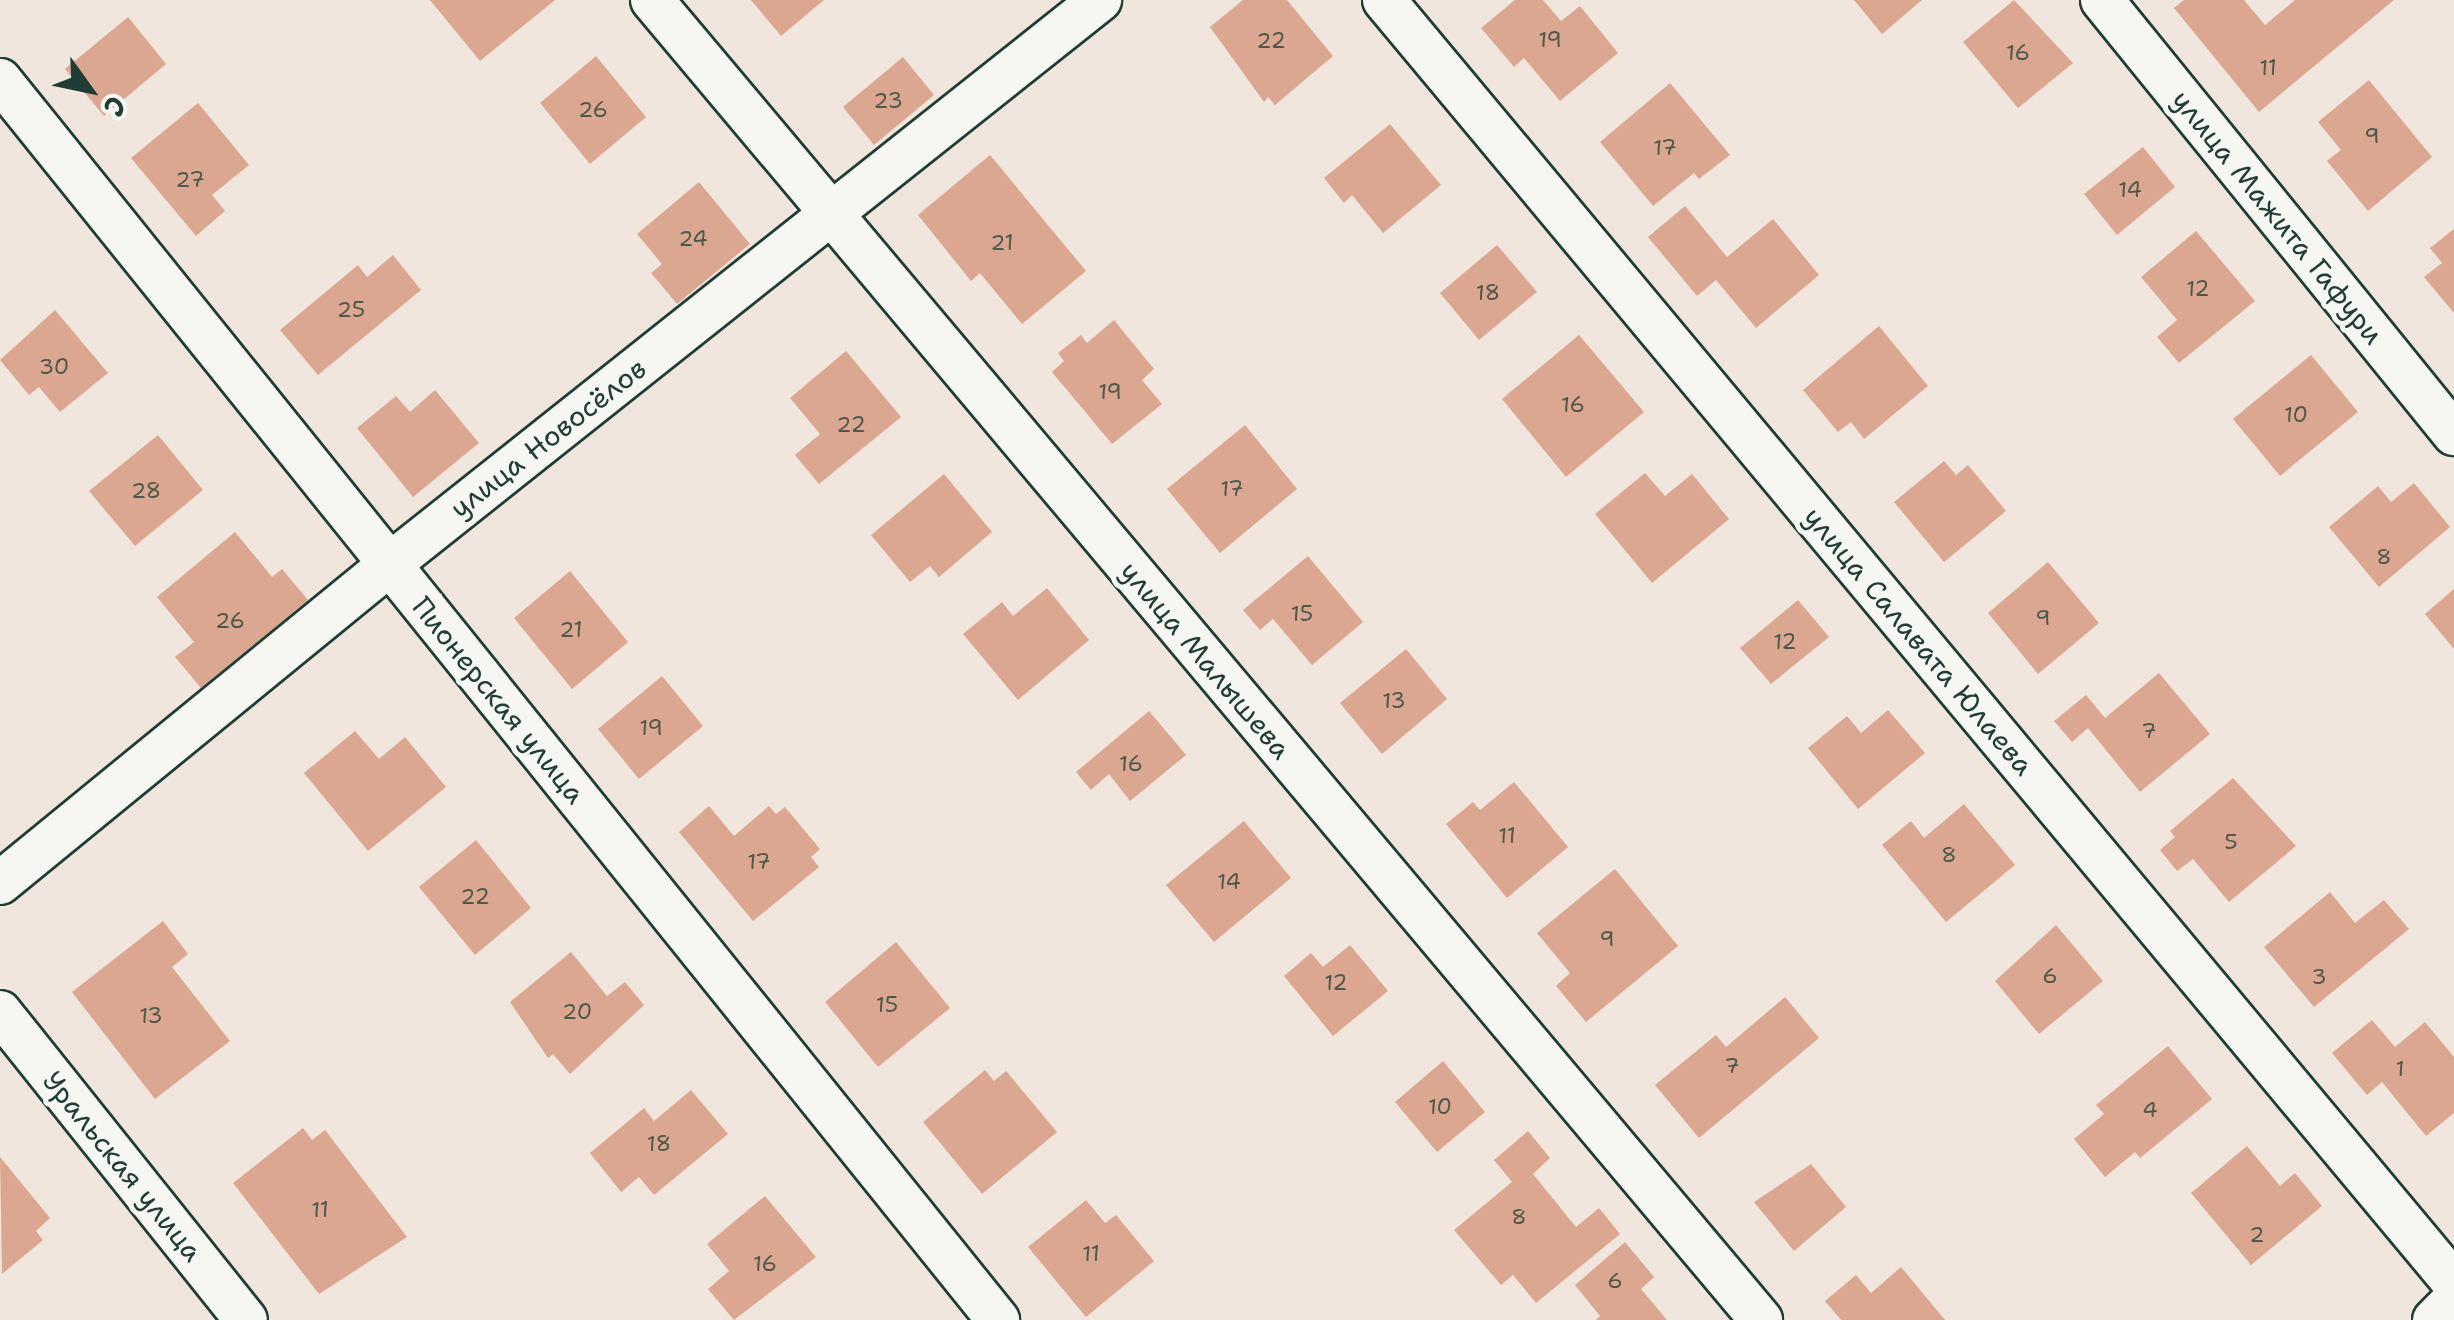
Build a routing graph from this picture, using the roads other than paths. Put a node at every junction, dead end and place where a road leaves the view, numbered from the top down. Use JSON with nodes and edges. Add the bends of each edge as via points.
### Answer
{"nodes":[{"id":1,"x":652,"y":0,"type":"edge"},
{"id":2,"x":1100,"y":0,"type":"edge"},
{"id":3,"x":1384,"y":0,"type":"edge"},
{"id":4,"x":2102,"y":0,"type":"edge"},
{"id":5,"x":0,"y":80,"type":"edge"},
{"id":6,"x":830,"y":214,"type":"junction"},
{"id":7,"x":2454,"y":434,"type":"edge"},
{"id":8,"x":390,"y":564,"type":"junction"},
{"id":9,"x":0,"y":882,"type":"edge"},
{"id":10,"x":0,"y":1012,"type":"edge"},
{"id":11,"x":2454,"y":1283,"type":"edge"},
{"id":12,"x":2454,"y":1300,"type":"edge"},
{"id":13,"x":246,"y":1320,"type":"edge"},
{"id":14,"x":998,"y":1320,"type":"edge"},
{"id":15,"x":1761,"y":1320,"type":"edge"},
{"id":16,"x":2434,"y":1320,"type":"edge"}],
"edges":[{"from":1,"to":6,"type":"street","name":"улица Малышева"},
{"from":2,"to":6,"type":"street","name":"улица Новосёлов"},
{"from":3,"to":11,"type":"street","name":"улица Салавата Юлаева"},
{"from":4,"to":7,"type":"street","name":"улица Мажита Гафури"},
{"from":5,"to":8,"type":"street","name":"Пионерская улица"},
{"from":6,"to":8,"type":"street","name":"улица Новосёлов"},
{"from":6,"to":15,"type":"street","name":"улица Малышева"},
{"from":8,"to":9,"type":"street","name":"улица Новосёлов"},
{"from":8,"to":14,"type":"street","name":"Пионерская улица"},
{"from":10,"to":13,"type":"street","name":"Уральская улица"},
{"from":12,"to":16,"type":"street"}]}
